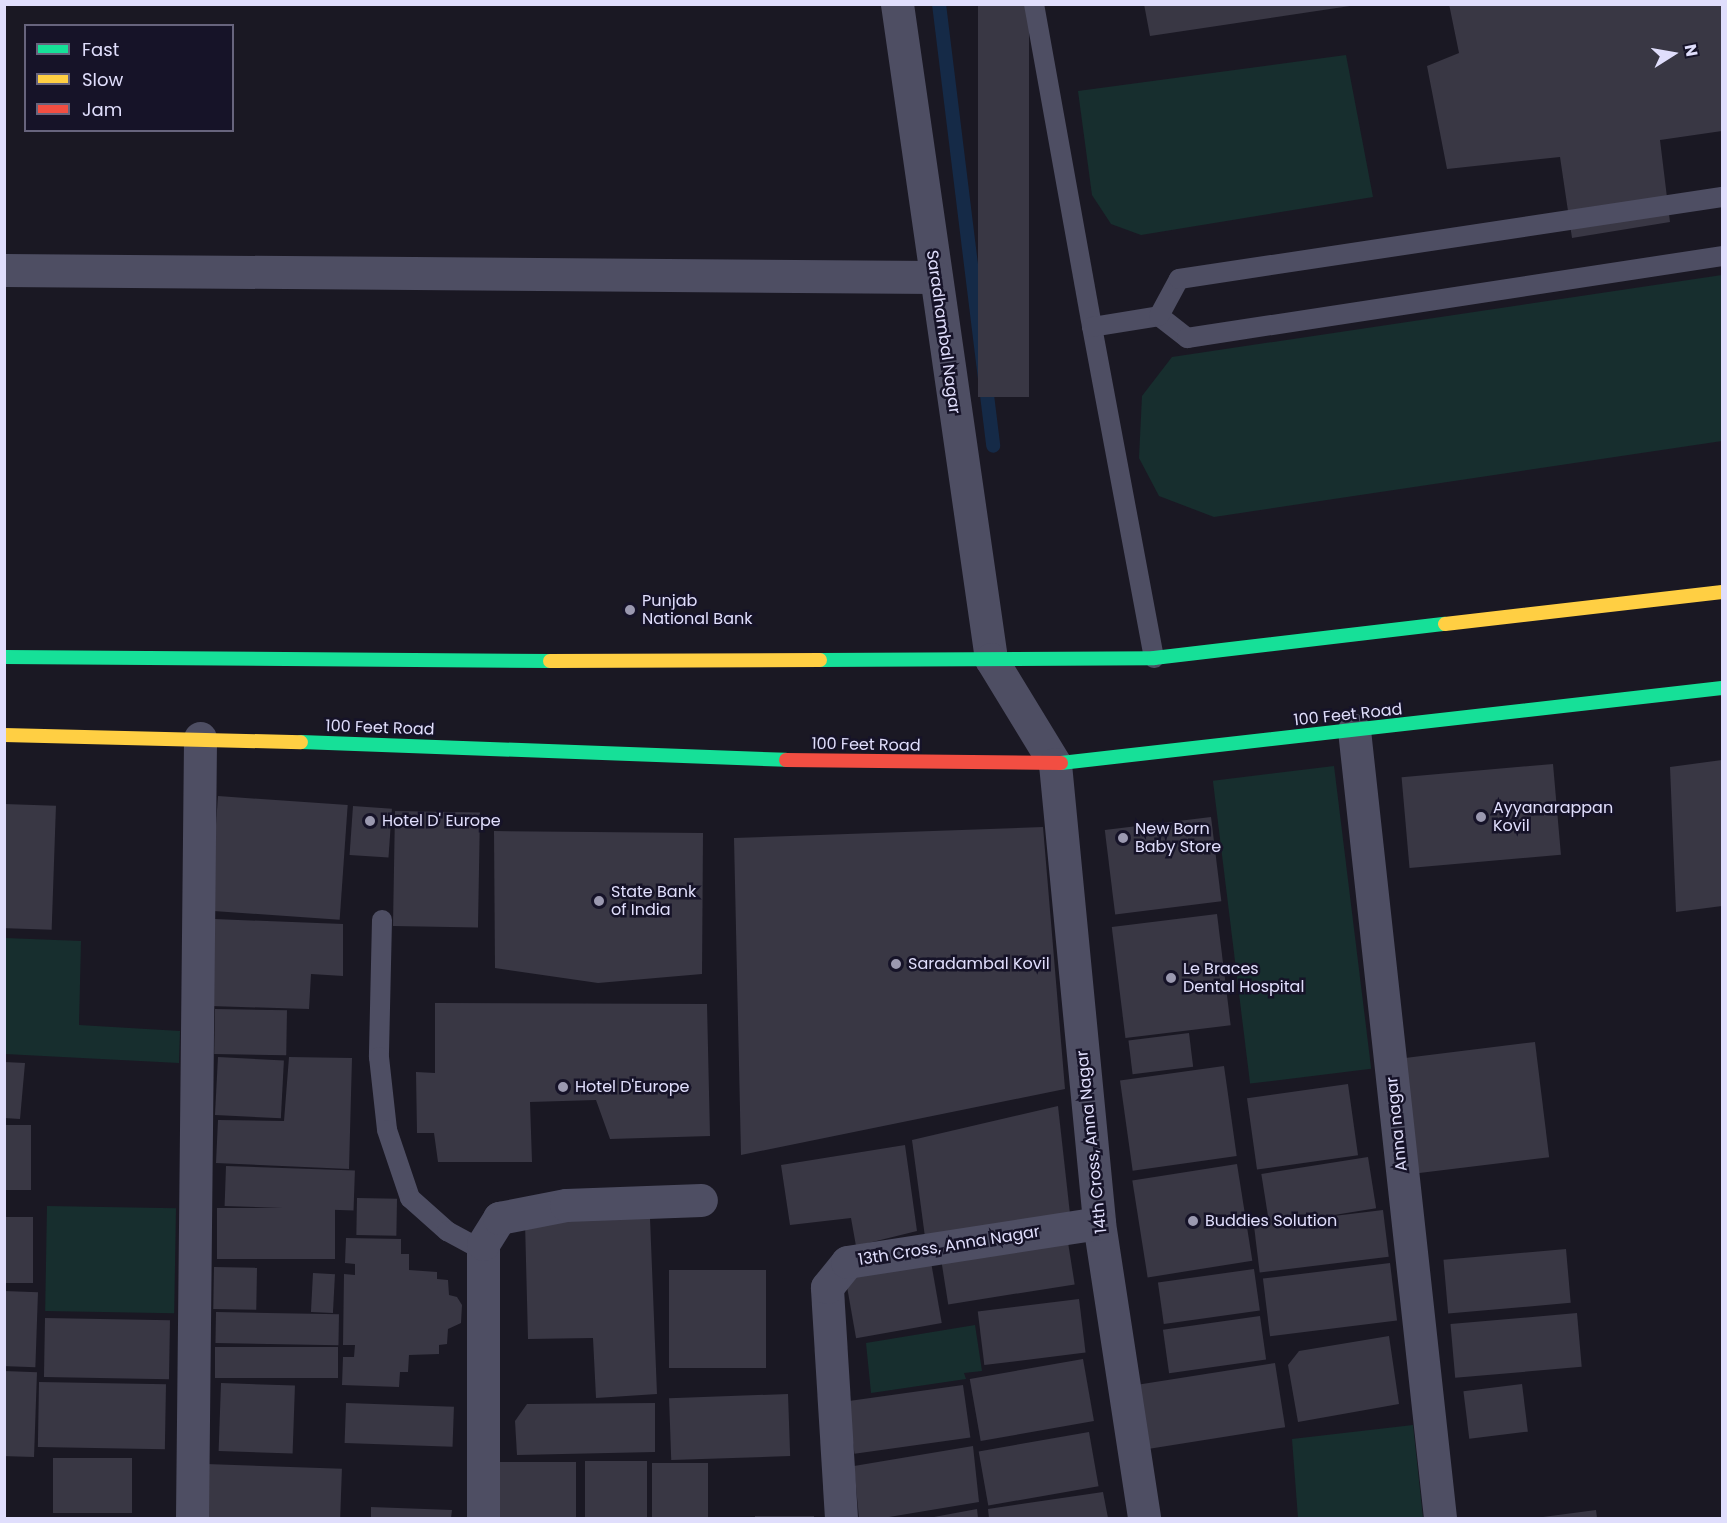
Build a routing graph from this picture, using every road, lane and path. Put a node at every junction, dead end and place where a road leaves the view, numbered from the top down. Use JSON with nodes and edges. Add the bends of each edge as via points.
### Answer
{"nodes":[{"id":1,"x":897,"y":4,"type":"edge"},
{"id":2,"x":1034,"y":4,"type":"edge"},
{"id":3,"x":1722,"y":197,"type":"edge"},
{"id":4,"x":1722,"y":256,"type":"edge"},
{"id":5,"x":4,"y":270,"type":"edge"},
{"id":6,"x":935,"y":277,"type":"junction"},
{"id":7,"x":1159,"y":315,"type":"junction"},
{"id":8,"x":1092,"y":327,"type":"junction"},
{"id":9,"x":1722,"y":592,"type":"edge"},
{"id":10,"x":4,"y":657,"type":"edge"},
{"id":11,"x":1154,"y":658,"type":"junction"},
{"id":12,"x":992,"y":659,"type":"junction"},
{"id":13,"x":1722,"y":688,"type":"edge"},
{"id":14,"x":1354,"y":730,"type":"junction"},
{"id":15,"x":4,"y":735,"type":"edge"},
{"id":16,"x":200,"y":738,"type":"junction"},
{"id":17,"x":1055,"y":764,"type":"junction"},
{"id":18,"x":382,"y":920,"type":"dead end"},
{"id":19,"x":701,"y":1200,"type":"dead end"},
{"id":20,"x":1099,"y":1223,"type":"junction"},
{"id":21,"x":484,"y":1251,"type":"junction"},
{"id":22,"x":192,"y":1518,"type":"edge"},
{"id":23,"x":483,"y":1518,"type":"edge"},
{"id":24,"x":841,"y":1518,"type":"edge"},
{"id":25,"x":1144,"y":1518,"type":"edge"},
{"id":26,"x":1440,"y":1518,"type":"edge"}],
"edges":[{"from":1,"to":6,"type":"street","name":"Saradhambal Nagar"},
{"from":2,"to":8,"type":"lane"},
{"from":3,"to":7,"type":"lane","via":[[1179,279]]},
{"from":4,"to":7,"type":"lane","via":[[1187,338]]},
{"from":5,"to":6,"type":"street"},
{"from":6,"to":12,"type":"street","name":"Saradhambal Nagar"},
{"from":7,"to":8,"type":"lane"},
{"from":8,"to":11,"type":"lane"},
{"from":9,"to":11,"type":"highway"},
{"from":10,"to":12,"type":"highway"},
{"from":11,"to":12,"type":"highway"},
{"from":12,"to":17,"type":"street"},
{"from":13,"to":14,"type":"highway","name":"100 Feet Road"},
{"from":14,"to":17,"type":"highway","name":"100 Feet Road"},
{"from":14,"to":26,"type":"street","name":"Anna nagar"},
{"from":15,"to":16,"type":"highway","name":"100 Feet Road"},
{"from":16,"to":17,"type":"highway","name":"100 Feet Road","via":[[792,760]]},
{"from":16,"to":22,"type":"street"},
{"from":17,"to":20,"type":"street","name":"14th Cross, Anna Nagar"},
{"from":18,"to":21,"type":"lane","via":[[380,1057],[387,1130],[410,1198],[447,1231]]},
{"from":19,"to":21,"type":"street","via":[[566,1205],[499,1218],[483,1244]]},
{"from":20,"to":24,"type":"street","name":"13th Cross, Anna Nagar","via":[[847,1262],[827,1287]]},
{"from":20,"to":25,"type":"street","name":"14th Cross, Anna Nagar"},
{"from":21,"to":23,"type":"street"}]}
